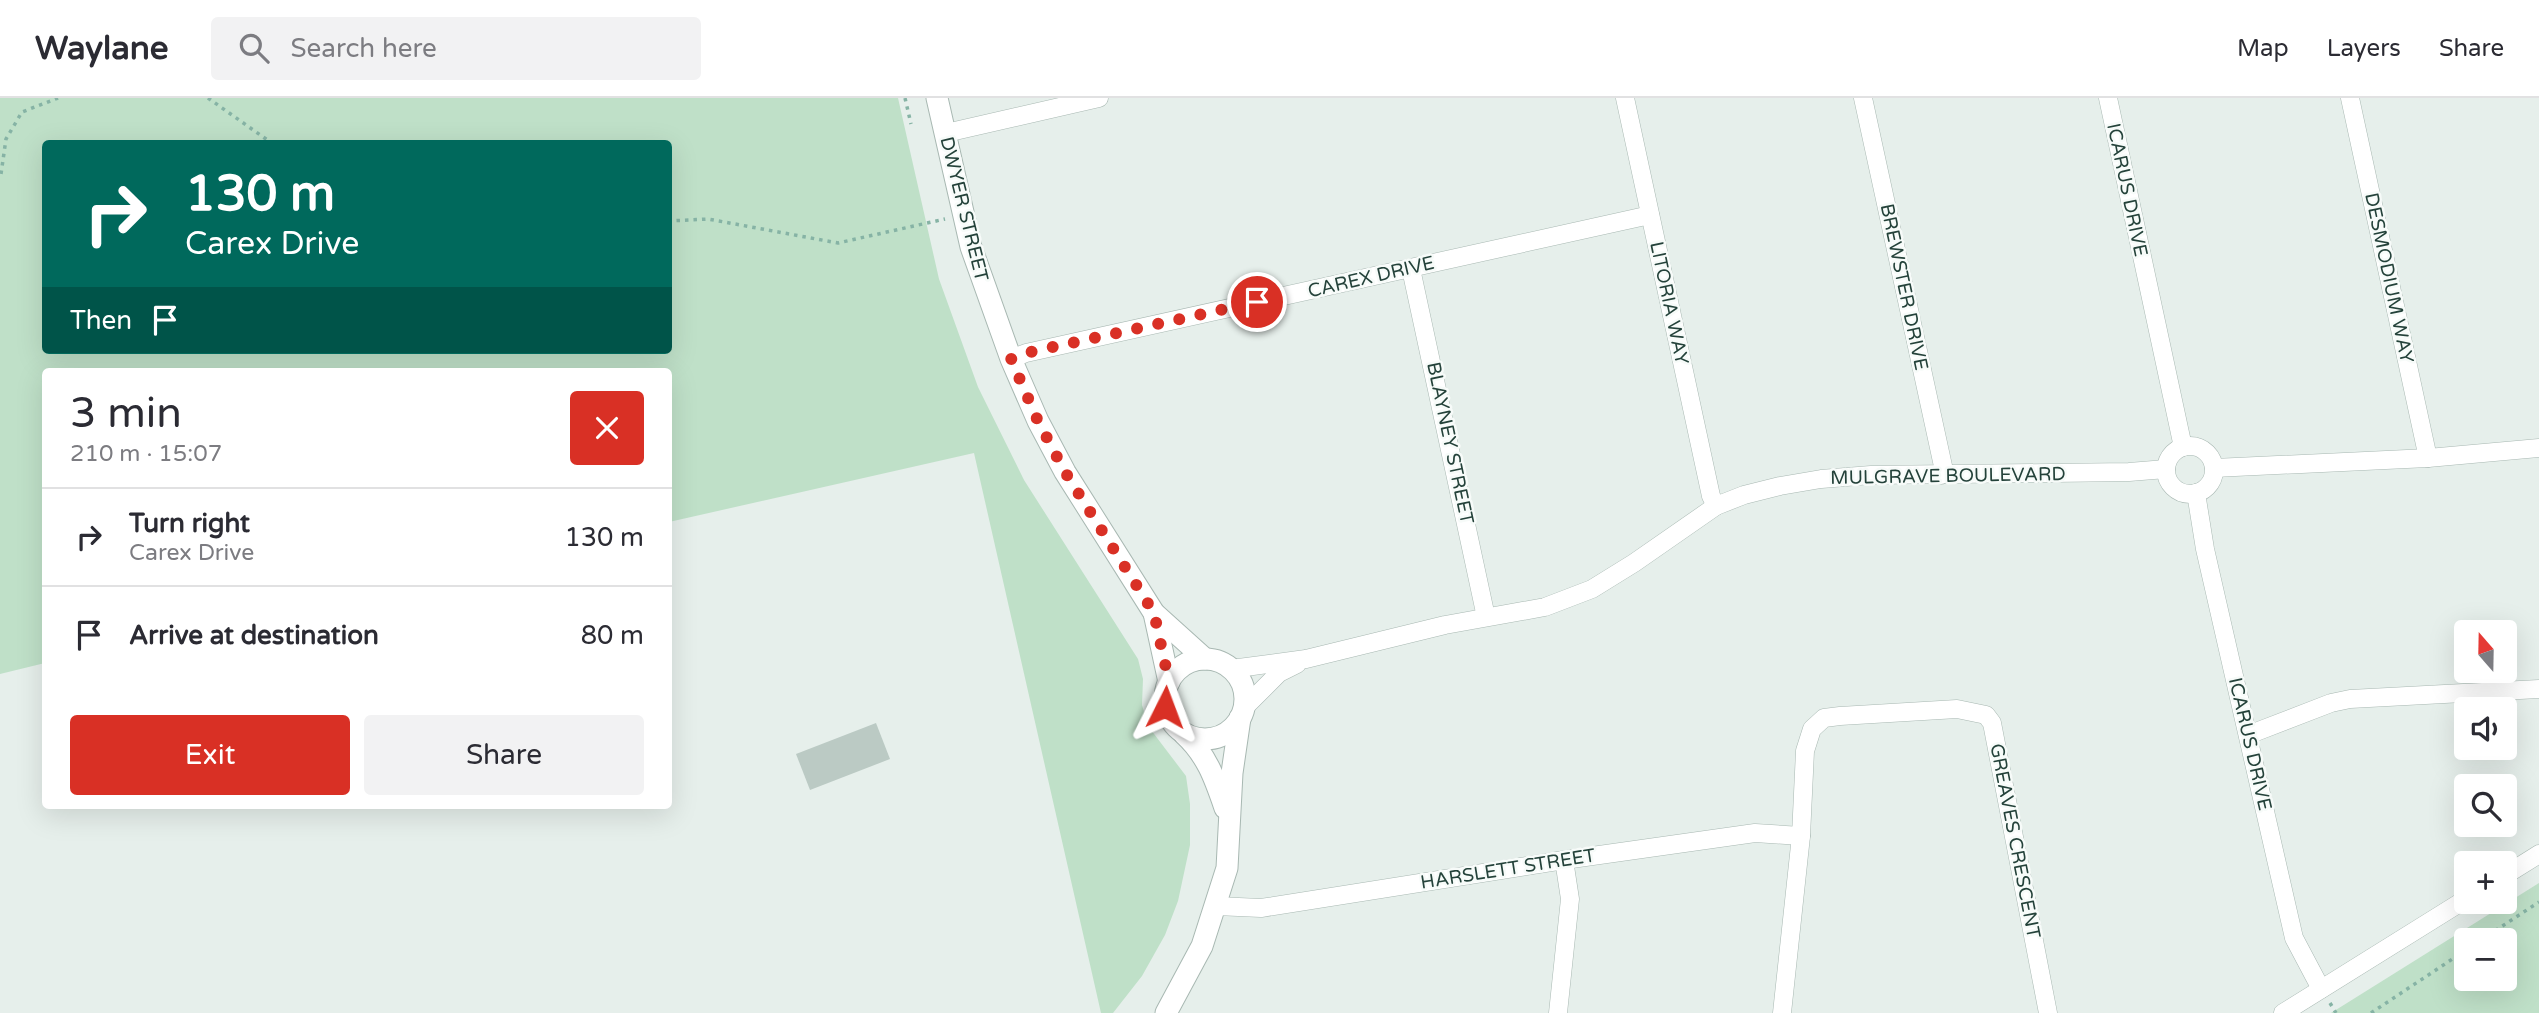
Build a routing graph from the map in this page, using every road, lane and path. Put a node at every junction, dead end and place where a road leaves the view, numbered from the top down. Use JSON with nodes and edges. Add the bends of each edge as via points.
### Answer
{"nodes":[{"id":1,"x":58,"y":98,"type":"edge"},
{"id":2,"x":208,"y":98,"type":"edge"},
{"id":3,"x":905,"y":98,"type":"edge"},
{"id":4,"x":937,"y":98,"type":"edge"},
{"id":5,"x":1099,"y":98,"type":"edge"},
{"id":6,"x":1625,"y":98,"type":"edge"},
{"id":7,"x":1863,"y":98,"type":"edge"},
{"id":8,"x":2108,"y":98,"type":"edge"},
{"id":9,"x":2350,"y":98,"type":"edge"},
{"id":10,"x":911,"y":124,"type":"dead end"},
{"id":11,"x":946,"y":133,"type":"junction"},
{"id":12,"x":267,"y":140,"type":"edge"},
{"id":13,"x":1,"y":174,"type":"edge"},
{"id":14,"x":965,"y":214,"type":"junction"},
{"id":15,"x":1650,"y":215,"type":"junction"},
{"id":16,"x":672,"y":220,"type":"edge"},
{"id":17,"x":1411,"y":268,"type":"junction"},
{"id":18,"x":1011,"y":359,"type":"junction"},
{"id":19,"x":2183,"y":447,"type":"junction"},
{"id":20,"x":2539,"y":448,"type":"edge"},
{"id":21,"x":2428,"y":458,"type":"junction"},
{"id":22,"x":2214,"y":468,"type":"junction"},
{"id":23,"x":2166,"y":469,"type":"junction"},
{"id":24,"x":1941,"y":475,"type":"junction"},
{"id":25,"x":2196,"y":493,"type":"junction"},
{"id":26,"x":1716,"y":506,"type":"junction"},
{"id":27,"x":1154,"y":613,"type":"junction"},
{"id":28,"x":1486,"y":617,"type":"junction"},
{"id":29,"x":1205,"y":659,"type":"junction"},
{"id":30,"x":1306,"y":659,"type":"junction"},
{"id":31,"x":1231,"y":669,"type":"junction"},
{"id":32,"x":1169,"y":682,"type":"junction"},
{"id":33,"x":2539,"y":689,"type":"edge"},
{"id":34,"x":1242,"y":713,"type":"junction"},
{"id":35,"x":1184,"y":734,"type":"junction"},
{"id":36,"x":2248,"y":735,"type":"junction"},
{"id":37,"x":1229,"y":821,"type":"junction"},
{"id":38,"x":1801,"y":836,"type":"junction"},
{"id":39,"x":2539,"y":854,"type":"edge"},
{"id":40,"x":1564,"y":860,"type":"junction"},
{"id":41,"x":2517,"y":868,"type":"edge"},
{"id":42,"x":2539,"y":902,"type":"edge"},
{"id":43,"x":1216,"y":906,"type":"junction"},
{"id":44,"x":2454,"y":906,"type":"edge"},
{"id":45,"x":2500,"y":928,"type":"edge"},
{"id":46,"x":2454,"y":958,"type":"edge"},
{"id":47,"x":2321,"y":989,"type":"junction"},
{"id":48,"x":1166,"y":1013,"type":"edge"},
{"id":49,"x":1558,"y":1013,"type":"edge"},
{"id":50,"x":1782,"y":1013,"type":"edge"},
{"id":51,"x":2048,"y":1013,"type":"edge"},
{"id":52,"x":2283,"y":1013,"type":"edge"},
{"id":53,"x":2371,"y":1013,"type":"edge"}],
"edges":[{"from":1,"to":13,"type":"path","via":[[22,112],[6,139]]},
{"from":2,"to":12,"type":"path"},
{"from":3,"to":10,"type":"path"},
{"from":4,"to":11,"type":"street","name":"DWYER STREET"},
{"from":5,"to":11,"type":"street"},
{"from":6,"to":15,"type":"street","name":"LITORIA WAY"},
{"from":7,"to":24,"type":"street","name":"BREWSTER DRIVE","via":[[1943,466]]},
{"from":8,"to":19,"type":"street","name":"ICARUS DRIVE"},
{"from":9,"to":21,"type":"street","name":"DESMODIUM WAY"},
{"from":11,"to":14,"type":"street","name":"DWYER STREET"},
{"from":14,"to":16,"type":"path","via":[[838,243],[708,219]]},
{"from":14,"to":18,"type":"street","name":"DWYER STREET","via":[[974,259]]},
{"from":15,"to":17,"type":"street","name":"CAREX DRIVE"},
{"from":15,"to":26,"type":"street","name":"LITORIA WAY"},
{"from":17,"to":18,"type":"street","name":"CAREX DRIVE"},
{"from":17,"to":28,"type":"street","name":"BLAYNEY STREET"},
{"from":18,"to":27,"type":"street","name":"DWYER STREET","via":[[1065,472]]},
{"from":19,"to":22,"type":"street","via":[[2204,450]]},
{"from":19,"to":23,"type":"street","via":[[2171,455]]},
{"from":20,"to":21,"type":"street"},
{"from":21,"to":22,"type":"street"},
{"from":22,"to":25,"type":"street","via":[[2210,484]]},
{"from":23,"to":24,"type":"street","name":"MULGRAVE BOULEVARD"},
{"from":23,"to":25,"type":"street","via":[[2175,489]]},
{"from":24,"to":26,"type":"street","name":"MULGRAVE BOULEVARD","via":[[1821,479],[1744,495]]},
{"from":25,"to":36,"type":"street","name":"ICARUS DRIVE"},
{"from":26,"to":28,"type":"street","name":"MULGRAVE BOULEVARD","via":[[1592,589],[1545,607]]},
{"from":27,"to":29,"type":"street","name":"DWYER STREET"},
{"from":27,"to":32,"type":"street","name":"DWYER STREET"},
{"from":28,"to":30,"type":"street","name":"MULGRAVE BOULEVARD"},
{"from":29,"to":31,"type":"street"},
{"from":29,"to":32,"type":"street","via":[[1184,665]]},
{"from":30,"to":31,"type":"street","name":"MULGRAVE BOULEVARD"},
{"from":30,"to":34,"type":"street","name":"MULGRAVE BOULEVARD","via":[[1279,673]]},
{"from":31,"to":34,"type":"street","via":[[1243,686]]},
{"from":32,"to":35,"type":"street","via":[[1165,707]]},
{"from":33,"to":36,"type":"street","via":[[2350,699]]},
{"from":34,"to":35,"type":"street","via":[[1226,734],[1216,738]]},
{"from":34,"to":37,"type":"street","via":[[1231,773]]},
{"from":35,"to":37,"type":"street","via":[[1199,748],[1214,774]]},
{"from":36,"to":47,"type":"street","name":"ICARUS DRIVE","via":[[2294,937]]},
{"from":37,"to":43,"type":"street","via":[[1227,868]]},
{"from":38,"to":40,"type":"street","name":"HARSLETT STREET","via":[[1755,833]]},
{"from":38,"to":50,"type":"street","name":"GREAVES CRESCENT"},
{"from":38,"to":51,"type":"street","name":"GREAVES CRESCENT","via":[[1805,751],[1812,729],[1824,718],[1957,709],[1986,715],[1993,723]]},
{"from":39,"to":41,"type":"street"},
{"from":40,"to":43,"type":"street","name":"HARSLETT STREET","via":[[1261,908]]},
{"from":40,"to":49,"type":"street","via":[[1570,899]]},
{"from":42,"to":45,"type":"path"},
{"from":43,"to":48,"type":"street","via":[[1202,946]]},
{"from":44,"to":47,"type":"street"},
{"from":46,"to":53,"type":"path"},
{"from":47,"to":52,"type":"street"}]}
